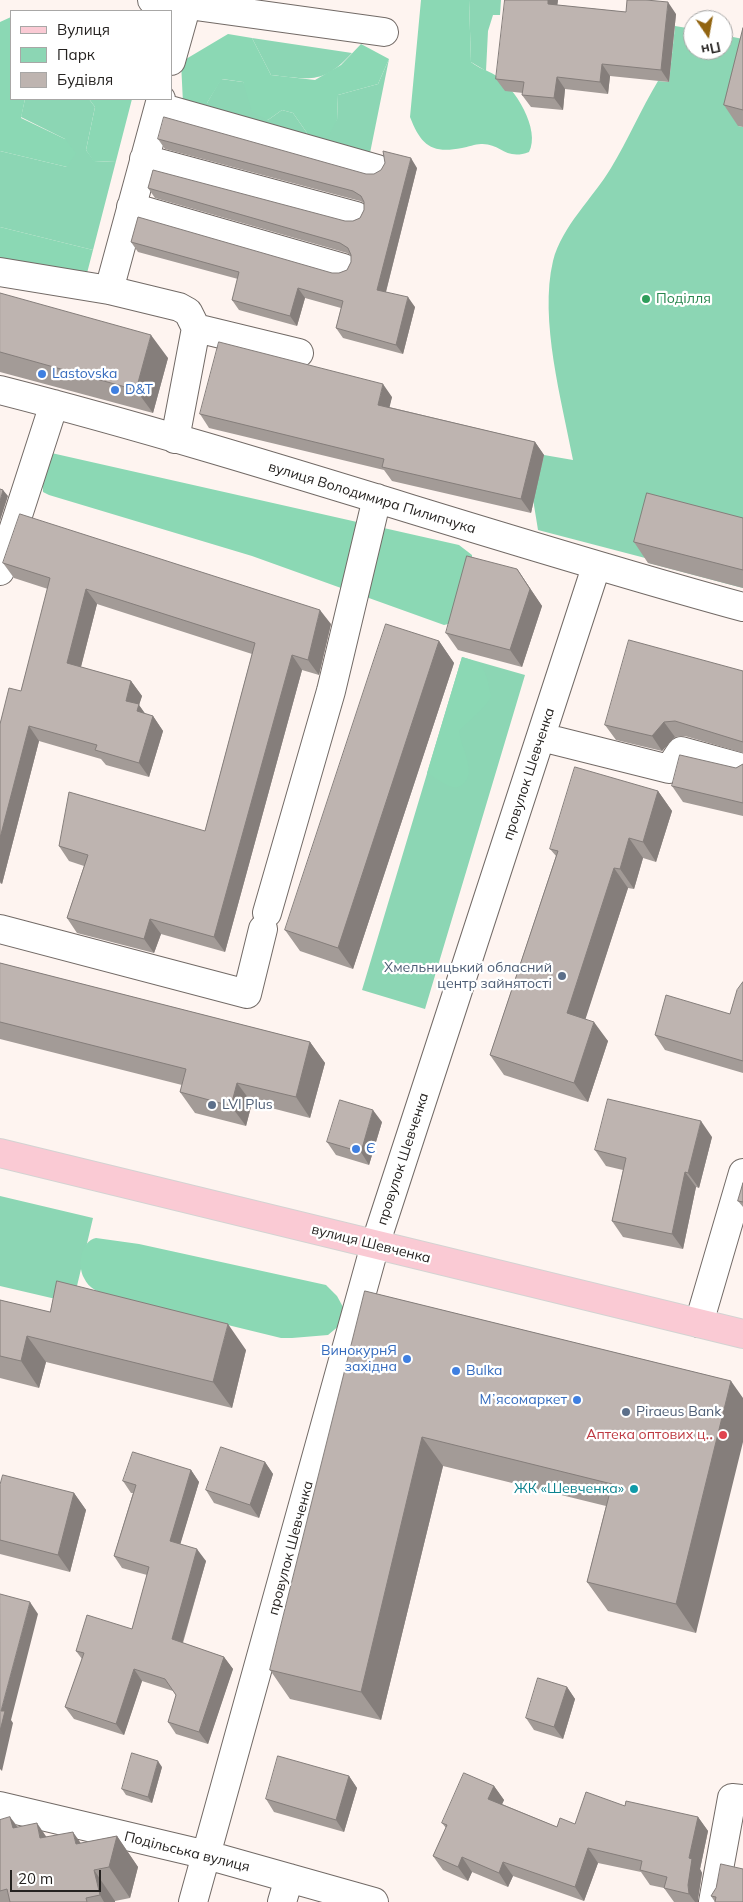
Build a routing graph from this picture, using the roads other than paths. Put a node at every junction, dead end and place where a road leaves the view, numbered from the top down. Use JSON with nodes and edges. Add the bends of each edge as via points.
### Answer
{"nodes":[{"id":1,"x":152,"y":0,"type":"edge"},
{"id":2,"x":187,"y":4,"type":"junction"},
{"id":3,"x":384,"y":32,"type":"dead end"},
{"id":4,"x":172,"y":58,"type":"edge"},
{"id":5,"x":160,"y":103,"type":"edge"},
{"id":6,"x":144,"y":158,"type":"junction"},
{"id":7,"x":377,"y":169,"type":"dead end"},
{"id":8,"x":131,"y":208,"type":"junction"},
{"id":9,"x":356,"y":216,"type":"dead end"},
{"id":10,"x":343,"y":268,"type":"dead end"},
{"id":11,"x":0,"y":272,"type":"edge"},
{"id":12,"x":109,"y":290,"type":"junction"},
{"id":13,"x":196,"y":328,"type":"junction"},
{"id":14,"x":299,"y":353,"type":"dead end"},
{"id":15,"x":0,"y":390,"type":"edge"},
{"id":16,"x":54,"y":404,"type":"junction"},
{"id":17,"x":175,"y":438,"type":"junction"},
{"id":18,"x":377,"y":498,"type":"junction"},
{"id":19,"x":596,"y":567,"type":"junction"},
{"id":20,"x":0,"y":570,"type":"edge"},
{"id":21,"x":743,"y":607,"type":"edge"},
{"id":22,"x":540,"y":738,"type":"junction"},
{"id":23,"x":743,"y":768,"type":"edge"},
{"id":24,"x":0,"y":929,"type":"edge"},
{"id":25,"x":0,"y":1153,"type":"edge"},
{"id":26,"x":743,"y":1172,"type":"edge"},
{"id":27,"x":375,"y":1244,"type":"junction"},
{"id":28,"x":699,"y":1324,"type":"junction"},
{"id":29,"x":743,"y":1334,"type":"edge"},
{"id":30,"x":743,"y":1799,"type":"edge"},
{"id":31,"x":0,"y":1806,"type":"edge"},
{"id":32,"x":207,"y":1855,"type":"junction"},
{"id":33,"x":286,"y":1890,"type":"edge"},
{"id":34,"x":340,"y":1897,"type":"edge"},
{"id":35,"x":193,"y":1902,"type":"edge"},
{"id":36,"x":374,"y":1902,"type":"edge"},
{"id":37,"x":713,"y":1902,"type":"edge"}],
"edges":[{"from":1,"to":2,"type":"street"},
{"from":2,"to":3,"type":"street"},
{"from":2,"to":4,"type":"street"},
{"from":5,"to":6,"type":"street"},
{"from":5,"to":7,"type":"street"},
{"from":6,"to":8,"type":"street"},
{"from":6,"to":9,"type":"street"},
{"from":8,"to":10,"type":"street"},
{"from":8,"to":12,"type":"street"},
{"from":11,"to":12,"type":"street"},
{"from":12,"to":13,"type":"street","via":[[179,307],[188,312]]},
{"from":13,"to":14,"type":"street"},
{"from":13,"to":17,"type":"street"},
{"from":15,"to":16,"type":"street","name":"вулиця Володимира Пилипчука"},
{"from":16,"to":17,"type":"street","name":"вулиця Володимира Пилипчука"},
{"from":16,"to":20,"type":"street"},
{"from":17,"to":18,"type":"street","name":"вулиця Володимира Пилипчука"},
{"from":18,"to":19,"type":"street","name":"вулиця Володимира Пилипчука"},
{"from":18,"to":24,"type":"street","via":[[331,691],[247,994]]},
{"from":19,"to":21,"type":"street","name":"вулиця Володимира Пилипчука"},
{"from":19,"to":22,"type":"street","name":"провулок Шевченка"},
{"from":22,"to":23,"type":"street","via":[[669,769],[681,751]]},
{"from":22,"to":27,"type":"street","name":"провулок Шевченка"},
{"from":25,"to":27,"type":"main road","name":"вулиця Шевченка"},
{"from":26,"to":28,"type":"street"},
{"from":27,"to":28,"type":"main road","name":"вулиця Шевченка"},
{"from":27,"to":32,"type":"street","name":"провулок Шевченка"},
{"from":28,"to":29,"type":"main road","name":"вулиця Шевченка"},
{"from":30,"to":37,"type":"street","via":[[732,1798]]},
{"from":31,"to":32,"type":"street","name":"Подільська вулиця"},
{"from":32,"to":33,"type":"street","name":"Подільська вулиця"},
{"from":32,"to":35,"type":"street","name":"провулок Шевченка"},
{"from":33,"to":34,"type":"street","name":"Подільська вулиця"},
{"from":34,"to":36,"type":"street","name":"Подільська вулиця"}]}
